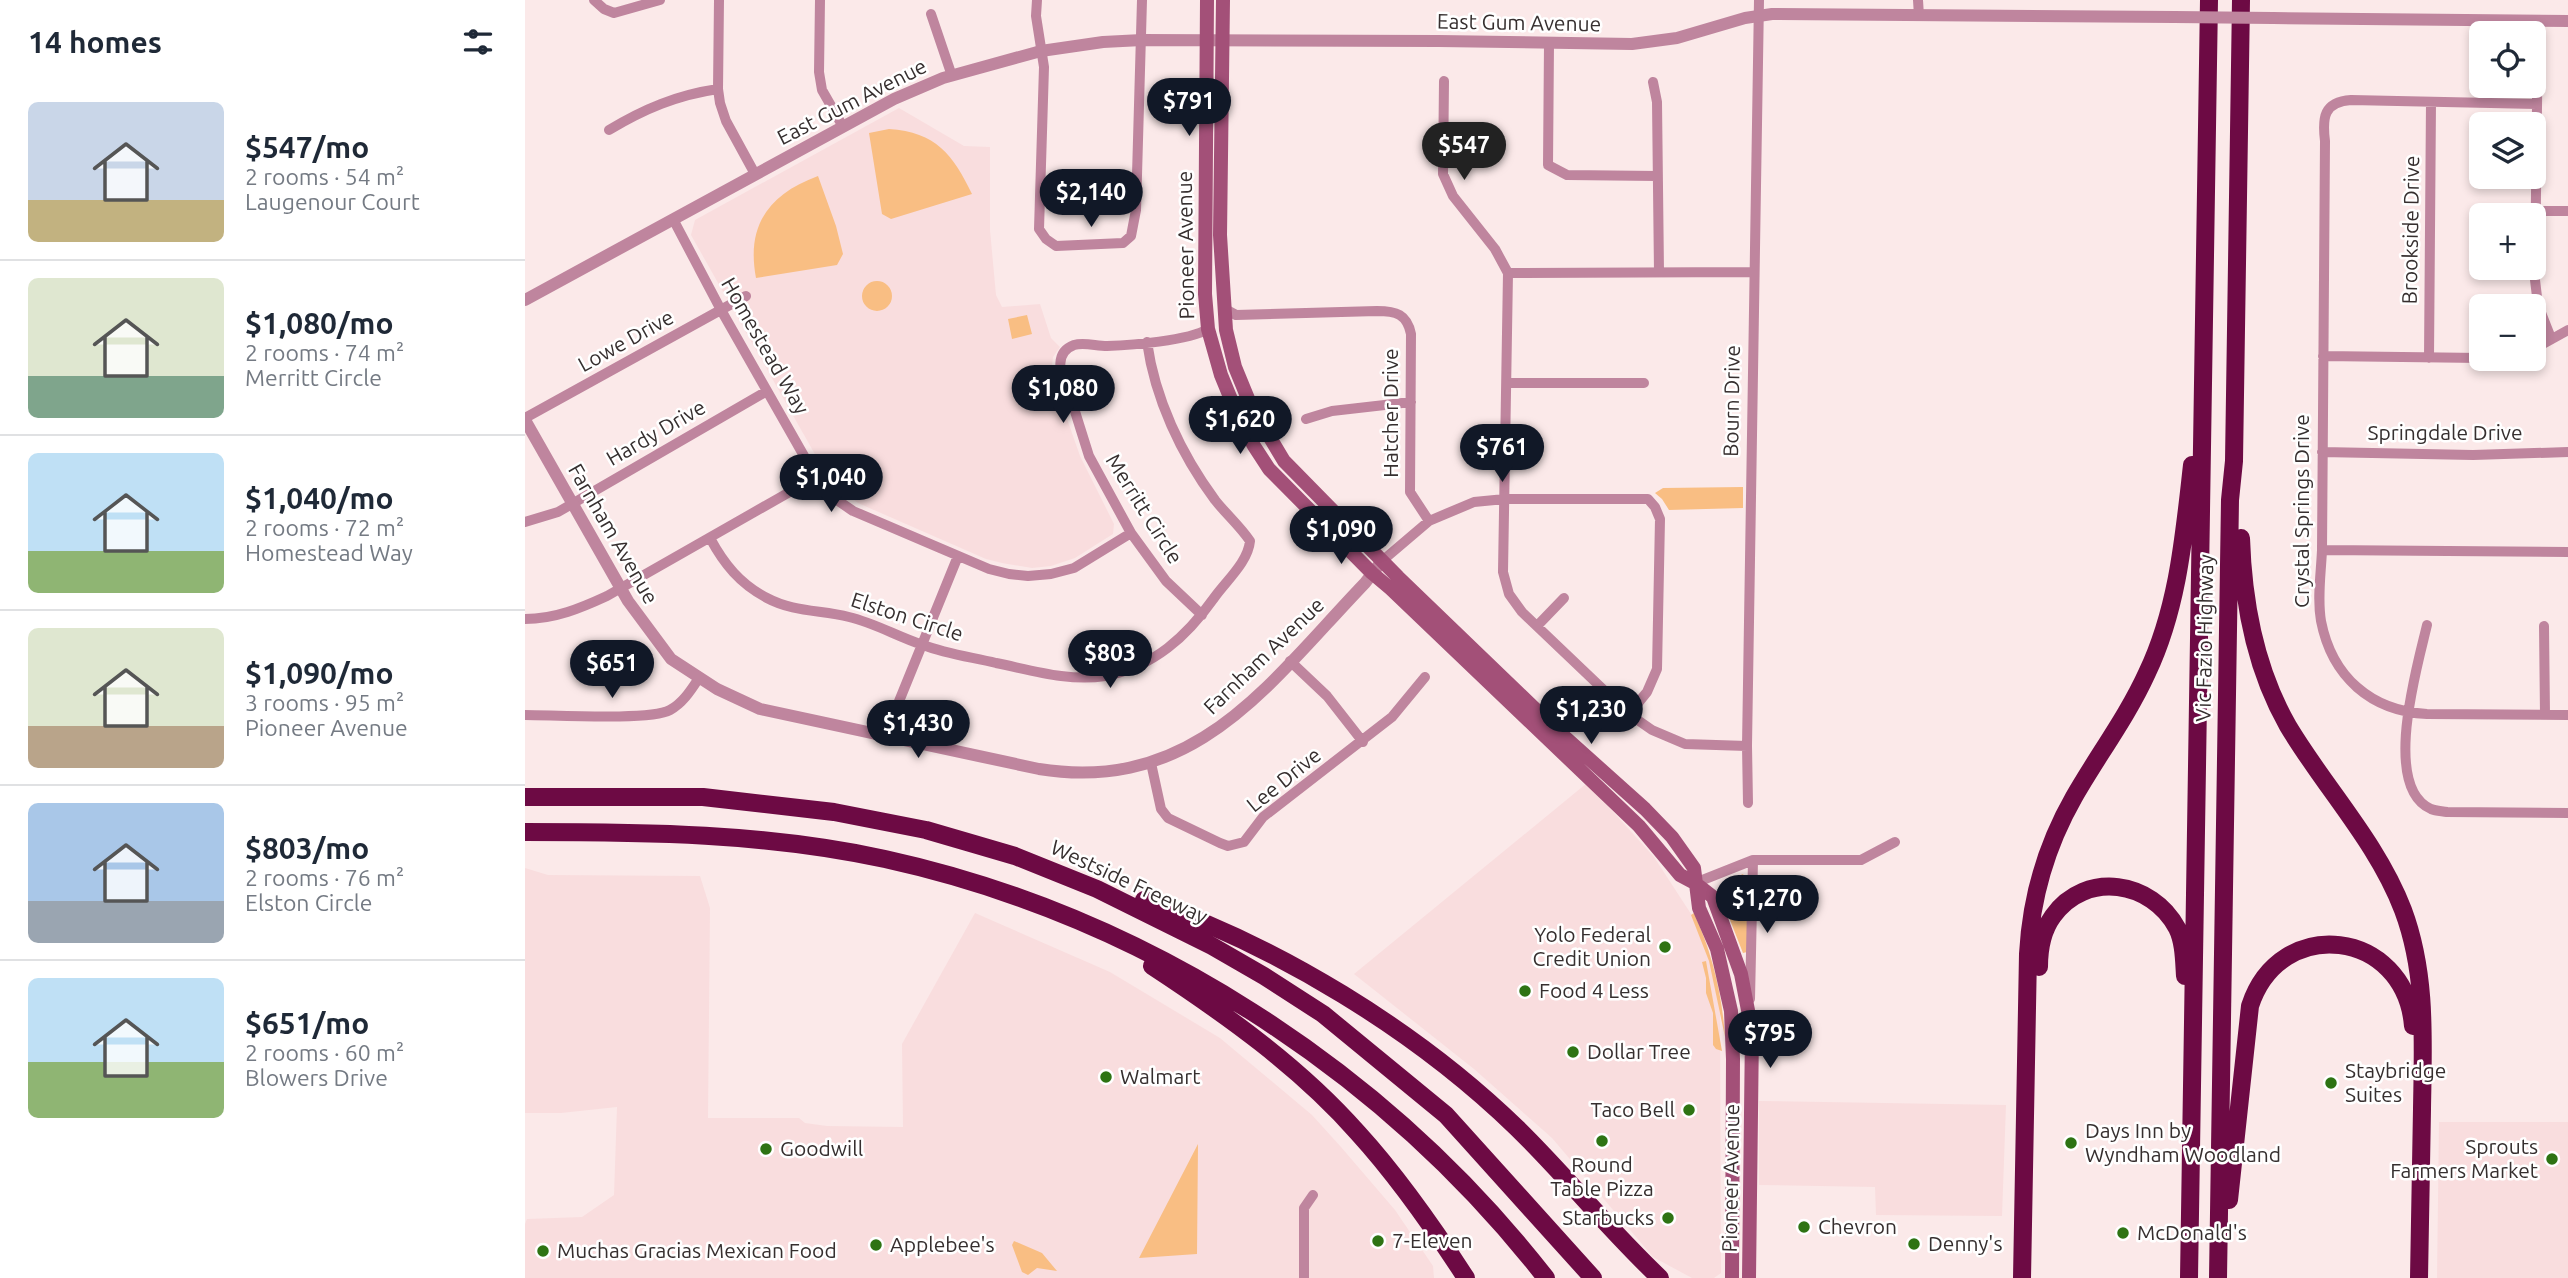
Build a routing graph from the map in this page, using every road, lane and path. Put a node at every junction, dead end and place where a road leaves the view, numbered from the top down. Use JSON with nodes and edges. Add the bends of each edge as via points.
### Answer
{"nodes":[{"id":1,"x":594,"y":0,"type":"edge"},
{"id":2,"x":660,"y":0,"type":"edge"},
{"id":3,"x":719,"y":0,"type":"edge"},
{"id":4,"x":820,"y":0,"type":"edge"},
{"id":5,"x":1037,"y":0,"type":"edge"},
{"id":6,"x":1142,"y":0,"type":"edge"},
{"id":7,"x":1207,"y":0,"type":"edge"},
{"id":8,"x":1223,"y":0,"type":"edge"},
{"id":9,"x":1759,"y":0,"type":"edge"},
{"id":10,"x":1919,"y":0,"type":"edge"},
{"id":11,"x":2209,"y":0,"type":"edge"},
{"id":12,"x":2241,"y":0,"type":"edge"},
{"id":13,"x":931,"y":14,"type":"dead end"},
{"id":14,"x":1759,"y":15,"type":"junction"},
{"id":15,"x":1919,"y":16,"type":"junction"},
{"id":16,"x":2538,"y":21,"type":"edge"},
{"id":17,"x":2546,"y":21,"type":"edge"},
{"id":18,"x":2568,"y":21,"type":"edge"},
{"id":19,"x":1142,"y":40,"type":"junction"},
{"id":20,"x":1207,"y":41,"type":"junction"},
{"id":21,"x":1223,"y":41,"type":"junction"},
{"id":22,"x":1549,"y":44,"type":"junction"},
{"id":23,"x":1041,"y":51,"type":"junction"},
{"id":24,"x":952,"y":76,"type":"junction"},
{"id":25,"x":1444,"y":81,"type":"dead end"},
{"id":26,"x":1653,"y":82,"type":"dead end"},
{"id":27,"x":717,"y":89,"type":"junction"},
{"id":28,"x":2537,"y":98,"type":"edge"},
{"id":29,"x":2431,"y":102,"type":"junction"},
{"id":30,"x":2537,"y":104,"type":"junction"},
{"id":31,"x":842,"y":125,"type":"junction"},
{"id":32,"x":609,"y":130,"type":"dead end"},
{"id":33,"x":754,"y":174,"type":"junction"},
{"id":34,"x":1657,"y":176,"type":"junction"},
{"id":35,"x":2536,"y":203,"type":"edge"},
{"id":36,"x":2546,"y":211,"type":"edge"},
{"id":37,"x":2568,"y":211,"type":"edge"},
{"id":38,"x":673,"y":219,"type":"junction"},
{"id":39,"x":1509,"y":272,"type":"junction"},
{"id":40,"x":1659,"y":272,"type":"junction"},
{"id":41,"x":1753,"y":272,"type":"junction"},
{"id":42,"x":2536,"y":280,"type":"edge"},
{"id":43,"x":746,"y":296,"type":"dead end"},
{"id":44,"x":525,"y":300,"type":"edge"},
{"id":45,"x":1225,"y":309,"type":"junction"},
{"id":46,"x":721,"y":310,"type":"junction"},
{"id":47,"x":1208,"y":329,"type":"junction"},
{"id":48,"x":2568,"y":330,"type":"edge"},
{"id":49,"x":2551,"y":338,"type":"junction"},
{"id":50,"x":2546,"y":341,"type":"edge"},
{"id":51,"x":1147,"y":342,"type":"junction"},
{"id":52,"x":2323,"y":356,"type":"junction"},
{"id":53,"x":2429,"y":358,"type":"junction"},
{"id":54,"x":2469,"y":358,"type":"edge"},
{"id":55,"x":2203,"y":379,"type":"junction"},
{"id":56,"x":1507,"y":383,"type":"junction"},
{"id":57,"x":1644,"y":383,"type":"dead end"},
{"id":58,"x":767,"y":391,"type":"junction"},
{"id":59,"x":1411,"y":402,"type":"junction"},
{"id":60,"x":525,"y":419,"type":"edge"},
{"id":61,"x":1306,"y":419,"type":"dead end"},
{"id":62,"x":2322,"y":452,"type":"junction"},
{"id":63,"x":2568,"y":452,"type":"edge"},
{"id":64,"x":2234,"y":461,"type":"junction"},
{"id":65,"x":816,"y":477,"type":"junction"},
{"id":66,"x":1504,"y":499,"type":"junction"},
{"id":67,"x":572,"y":503,"type":"junction"},
{"id":68,"x":1429,"y":521,"type":"junction"},
{"id":69,"x":525,"y":522,"type":"edge"},
{"id":70,"x":1131,"y":533,"type":"junction"},
{"id":71,"x":710,"y":538,"type":"junction"},
{"id":72,"x":2322,"y":550,"type":"junction"},
{"id":73,"x":2568,"y":552,"type":"edge"},
{"id":74,"x":958,"y":556,"type":"junction"},
{"id":75,"x":1382,"y":561,"type":"junction"},
{"id":76,"x":1372,"y":573,"type":"junction"},
{"id":77,"x":621,"y":588,"type":"junction"},
{"id":78,"x":1564,"y":598,"type":"dead end"},
{"id":79,"x":1202,"y":615,"type":"junction"},
{"id":80,"x":525,"y":620,"type":"edge"},
{"id":81,"x":2427,"y":625,"type":"dead end"},
{"id":82,"x":1537,"y":626,"type":"junction"},
{"id":83,"x":2544,"y":626,"type":"dead end"},
{"id":84,"x":921,"y":645,"type":"junction"},
{"id":85,"x":1290,"y":661,"type":"junction"},
{"id":86,"x":1425,"y":677,"type":"dead end"},
{"id":87,"x":699,"y":678,"type":"junction"},
{"id":88,"x":2408,"y":713,"type":"junction"},
{"id":89,"x":1629,"y":714,"type":"junction"},
{"id":90,"x":525,"y":715,"type":"edge"},
{"id":91,"x":2545,"y":715,"type":"junction"},
{"id":92,"x":2568,"y":715,"type":"edge"},
{"id":93,"x":888,"y":737,"type":"junction"},
{"id":94,"x":1363,"y":741,"type":"junction"},
{"id":95,"x":1554,"y":746,"type":"junction"},
{"id":96,"x":1747,"y":746,"type":"junction"},
{"id":97,"x":1151,"y":762,"type":"junction"},
{"id":98,"x":1627,"y":793,"type":"junction"},
{"id":99,"x":525,"y":797,"type":"edge"},
{"id":100,"x":1748,"y":803,"type":"dead end"},
{"id":101,"x":2568,"y":813,"type":"edge"},
{"id":102,"x":525,"y":832,"type":"edge"},
{"id":103,"x":1895,"y":842,"type":"dead end"},
{"id":104,"x":1015,"y":856,"type":"junction"},
{"id":105,"x":1753,"y":860,"type":"junction"},
{"id":106,"x":1695,"y":883,"type":"junction"},
{"id":107,"x":1100,"y":931,"type":"junction"},
{"id":108,"x":1749,"y":1010,"type":"junction"},
{"id":109,"x":2194,"y":1052,"type":"junction"},
{"id":110,"x":1733,"y":1077,"type":"junction"},
{"id":111,"x":1732,"y":1106,"type":"junction"},
{"id":112,"x":1752,"y":1122,"type":"junction"},
{"id":113,"x":1752,"y":1154,"type":"junction"},
{"id":114,"x":1313,"y":1195,"type":"dead end"},
{"id":115,"x":1634,"y":1253,"type":"junction"},
{"id":116,"x":1542,"y":1273,"type":"edge"},
{"id":117,"x":1590,"y":1273,"type":"edge"},
{"id":118,"x":2189,"y":1275,"type":"edge"},
{"id":119,"x":2218,"y":1275,"type":"edge"},
{"id":120,"x":1304,"y":1278,"type":"edge"},
{"id":121,"x":1466,"y":1278,"type":"edge"},
{"id":122,"x":1645,"y":1278,"type":"edge"},
{"id":123,"x":1660,"y":1278,"type":"edge"},
{"id":124,"x":1732,"y":1278,"type":"edge"},
{"id":125,"x":1749,"y":1278,"type":"edge"},
{"id":126,"x":2022,"y":1278,"type":"edge"},
{"id":127,"x":2034,"y":1278,"type":"edge"},
{"id":128,"x":2409,"y":1278,"type":"edge"},
{"id":129,"x":2419,"y":1278,"type":"edge"}],
"edges":[{"from":1,"to":2,"type":"street","via":[[614,13]]},
{"from":3,"to":27,"type":"street"},
{"from":4,"to":31,"type":"street","via":[[819,72]]},
{"from":5,"to":23,"type":"street"},
{"from":6,"to":19,"type":"street"},
{"from":7,"to":20,"type":"main road","name":"Pioneer Avenue"},
{"from":8,"to":21,"type":"main road","name":"Pioneer Avenue"},
{"from":9,"to":14,"type":"street","name":"Bourn Drive"},
{"from":10,"to":15,"type":"street"},
{"from":11,"to":55,"type":"highway","name":"Vic Fazio Highway"},
{"from":12,"to":64,"type":"highway","name":"Vic Fazio Highway"},
{"from":13,"to":24,"type":"street"},
{"from":14,"to":15,"type":"street","name":"East Gum Avenue"},
{"from":14,"to":22,"type":"street","name":"East Gum Avenue","via":[[1650,43]]},
{"from":14,"to":41,"type":"street","name":"Bourn Drive"},
{"from":15,"to":16,"type":"street","name":"East Gum Avenue","bridge":true},
{"from":17,"to":18,"type":"street","name":"East Gum Avenue"},
{"from":19,"to":20,"type":"street","name":"East Gum Avenue"},
{"from":19,"to":23,"type":"street","name":"East Gum Avenue"},
{"from":19,"to":23,"type":"street","via":[[1135,225],[1123,243],[1056,246],[1039,229]]},
{"from":20,"to":21,"type":"street","name":"East Gum Avenue"},
{"from":20,"to":47,"type":"main road","name":"Pioneer Avenue"},
{"from":21,"to":22,"type":"street","name":"East Gum Avenue"},
{"from":21,"to":45,"type":"main road","name":"Pioneer Avenue","via":[[1220,235]]},
{"from":22,"to":34,"type":"street","via":[[1548,165],[1567,175]]},
{"from":23,"to":24,"type":"street","name":"East Gum Avenue"},
{"from":24,"to":31,"type":"street","name":"East Gum Avenue"},
{"from":25,"to":39,"type":"street","via":[[1443,174],[1453,197]]},
{"from":26,"to":34,"type":"street"},
{"from":27,"to":32,"type":"street","via":[[676,97]]},
{"from":27,"to":33,"type":"street","via":[[726,121]]},
{"from":28,"to":30,"type":"street"},
{"from":29,"to":30,"type":"street"},
{"from":29,"to":52,"type":"street","name":"Crystal Springs Drive","via":[[2351,100],[2329,107],[2323,123]]},
{"from":29,"to":53,"type":"street","name":"Brookside Drive"},
{"from":30,"to":35,"type":"street"},
{"from":31,"to":33,"type":"street","name":"East Gum Avenue"},
{"from":33,"to":38,"type":"street","name":"East Gum Avenue"},
{"from":34,"to":40,"type":"street"},
{"from":36,"to":37,"type":"street"},
{"from":38,"to":44,"type":"street","name":"East Gum Avenue"},
{"from":38,"to":46,"type":"street","name":"Homestead Way"},
{"from":39,"to":40,"type":"street"},
{"from":39,"to":56,"type":"street"},
{"from":40,"to":41,"type":"street"},
{"from":41,"to":96,"type":"street","name":"Bourn Drive"},
{"from":42,"to":49,"type":"street","via":[[2541,318]]},
{"from":43,"to":46,"type":"street","name":"Lowe Drive"},
{"from":45,"to":59,"type":"street","name":"Hatcher Drive","via":[[1236,315],[1402,314],[1411,334]]},
{"from":45,"to":75,"type":"main road","name":"Pioneer Avenue","via":[[1235,367],[1269,438],[1284,461]]},
{"from":46,"to":58,"type":"street","name":"Homestead Way"},
{"from":46,"to":60,"type":"street","name":"Lowe Drive"},
{"from":47,"to":51,"type":"street","name":"Merritt Circle","via":[[1198,335]]},
{"from":47,"to":76,"type":"main road","name":"Pioneer Avenue","via":[[1237,414],[1269,469]]},
{"from":48,"to":49,"type":"street"},
{"from":49,"to":50,"type":"street"},
{"from":51,"to":70,"type":"street","name":"Merritt Circle","via":[[1075,345],[1064,352],[1060,362],[1089,456]]},
{"from":51,"to":79,"type":"street","name":"Elston Circle","via":[[1169,420],[1187,458],[1249,541],[1244,562]]},
{"from":52,"to":53,"type":"street"},
{"from":52,"to":62,"type":"street","name":"Crystal Springs Drive"},
{"from":53,"to":54,"type":"street"},
{"from":55,"to":109,"type":"highway","name":"Vic Fazio Highway"},
{"from":55,"to":126,"type":"highway","via":[[2180,566],[2166,622],[2135,696],[2051,843],[2033,903],[2028,954]]},
{"from":56,"to":57,"type":"street"},
{"from":56,"to":66,"type":"street"},
{"from":58,"to":65,"type":"street","name":"Homestead Way"},
{"from":58,"to":67,"type":"street","name":"Hardy Drive"},
{"from":59,"to":61,"type":"street","via":[[1332,411]]},
{"from":59,"to":68,"type":"street","name":"Hatcher Drive","via":[[1410,492]]},
{"from":60,"to":67,"type":"street","name":"Farnham Avenue"},
{"from":62,"to":63,"type":"street","name":"Springdale Drive","via":[[2473,456]]},
{"from":62,"to":72,"type":"street","name":"Crystal Springs Drive"},
{"from":64,"to":119,"type":"highway","name":"Vic Fazio Highway"},
{"from":64,"to":129,"type":"highway","via":[[2245,592],[2273,695],[2288,726],[2386,874],[2413,942],[2424,1029]]},
{"from":65,"to":71,"type":"street"},
{"from":65,"to":74,"type":"street","name":"Homestead Way","via":[[831,496],[853,511]]},
{"from":66,"to":68,"type":"street","name":"Farnham Avenue","via":[[1463,505]]},
{"from":66,"to":82,"type":"street","via":[[1506,587],[1514,603]]},
{"from":66,"to":89,"type":"street","name":"Farnham Avenue","via":[[1648,499],[1655,507],[1660,519],[1657,669],[1647,692]]},
{"from":67,"to":69,"type":"street","name":"Hardy Drive"},
{"from":67,"to":77,"type":"street","name":"Farnham Avenue"},
{"from":68,"to":75,"type":"street","name":"Farnham Avenue"},
{"from":70,"to":74,"type":"street","name":"Homestead Way","via":[[1074,568],[1051,574],[1009,574]]},
{"from":70,"to":79,"type":"street","name":"Merritt Circle","via":[[1166,581]]},
{"from":71,"to":77,"type":"street"},
{"from":71,"to":84,"type":"street","name":"Elston Circle","via":[[742,583],[767,598],[790,608],[848,616]]},
{"from":72,"to":73,"type":"street"},
{"from":72,"to":88,"type":"street","name":"Crystal Springs Drive","via":[[2319,594],[2328,646],[2352,684],[2376,701]]},
{"from":74,"to":84,"type":"street"},
{"from":75,"to":76,"type":"street","name":"Farnham Avenue"},
{"from":75,"to":98,"type":"main road","name":"Pioneer Avenue"},
{"from":76,"to":85,"type":"street","name":"Farnham Avenue"},
{"from":76,"to":95,"type":"main road","name":"Pioneer Avenue"},
{"from":77,"to":80,"type":"street","via":[[580,609]]},
{"from":77,"to":87,"type":"street","name":"Farnham Avenue","via":[[671,659]]},
{"from":78,"to":82,"type":"street"},
{"from":79,"to":84,"type":"street","name":"Elston Circle","via":[[1151,660],[1104,676],[1052,674]]},
{"from":81,"to":88,"type":"street"},
{"from":82,"to":89,"type":"street"},
{"from":83,"to":91,"type":"street"},
{"from":84,"to":93,"type":"street"},
{"from":85,"to":94,"type":"street","via":[[1327,696]]},
{"from":85,"to":97,"type":"street","name":"Farnham Avenue","via":[[1214,733]]},
{"from":86,"to":94,"type":"street","name":"Lee Drive","via":[[1392,718]]},
{"from":87,"to":90,"type":"street","via":[[667,712]]},
{"from":87,"to":93,"type":"street","name":"Farnham Avenue","via":[[760,709]]},
{"from":88,"to":91,"type":"street","name":"Crystal Springs Drive"},
{"from":88,"to":101,"type":"street","via":[[2408,773],[2420,801],[2431,809]]},
{"from":89,"to":96,"type":"street","via":[[1685,744]]},
{"from":91,"to":92,"type":"street","name":"Crystal Springs Drive"},
{"from":93,"to":97,"type":"street","name":"Farnham Avenue","via":[[1065,772],[1107,771]]},
{"from":94,"to":97,"type":"street","name":"Lee Drive","via":[[1263,817],[1244,842],[1228,846],[1168,818],[1161,809]]},
{"from":95,"to":98,"type":"main road","via":[[1564,743],[1614,790]]},
{"from":95,"to":106,"type":"main road","name":"Pioneer Avenue","via":[[1639,826],[1680,875]]},
{"from":96,"to":100,"type":"street","name":"Bourn Drive"},
{"from":98,"to":106,"type":"main road","name":"Pioneer Avenue","via":[[1672,837],[1695,868]]},
{"from":99,"to":104,"type":"highway","name":"Westside Freeway","via":[[702,797],[778,804],[904,825]]},
{"from":102,"to":107,"type":"highway","via":[[718,836],[884,859],[1034,904]]},
{"from":103,"to":105,"type":"street","via":[[1861,860]]},
{"from":104,"to":115,"type":"highway","via":[[1207,925],[1313,977],[1363,1008],[1437,1060],[1515,1126]]},
{"from":104,"to":117,"type":"highway","name":"Westside Freeway","via":[[1157,917],[1323,1014],[1446,1115]]},
{"from":105,"to":106,"type":"street"},
{"from":105,"to":108,"type":"street"},
{"from":106,"to":108,"type":"main road","name":"Pioneer Avenue","via":[[1713,897]]},
{"from":106,"to":110,"type":"main road","name":"Pioneer Avenue","via":[[1727,989]]},
{"from":107,"to":116,"type":"highway","via":[[1230,996],[1353,1083],[1458,1175]]},
{"from":107,"to":121,"type":"highway","via":[[1213,1007],[1293,1070],[1357,1131],[1397,1178]]},
{"from":108,"to":112,"type":"main road","name":"Pioneer Avenue"},
{"from":109,"to":118,"type":"highway","name":"Vic Fazio Highway"},
{"from":109,"to":127,"type":"highway","via":[[2182,946],[2165,910],[2149,896],[2111,886],[2069,900],[2053,915],[2039,955]]},
{"from":110,"to":111,"type":"main road","name":"Pioneer Avenue"},
{"from":110,"to":112,"type":"main road","via":[[1744,1087],[1745,1111]]},
{"from":111,"to":113,"type":"main road","via":[[1742,1125],[1744,1151]]},
{"from":111,"to":124,"type":"main road","name":"Pioneer Avenue"},
{"from":112,"to":113,"type":"main road","name":"Pioneer Avenue"},
{"from":113,"to":125,"type":"main road","name":"Pioneer Avenue"},
{"from":114,"to":120,"type":"street","via":[[1304,1208]]},
{"from":115,"to":122,"type":"highway"},
{"from":115,"to":123,"type":"highway"},
{"from":119,"to":128,"type":"highway","via":[[2247,1025],[2255,992],[2284,958],[2328,943],[2352,946],[2383,962],[2405,991],[2412,1010]]}]}
